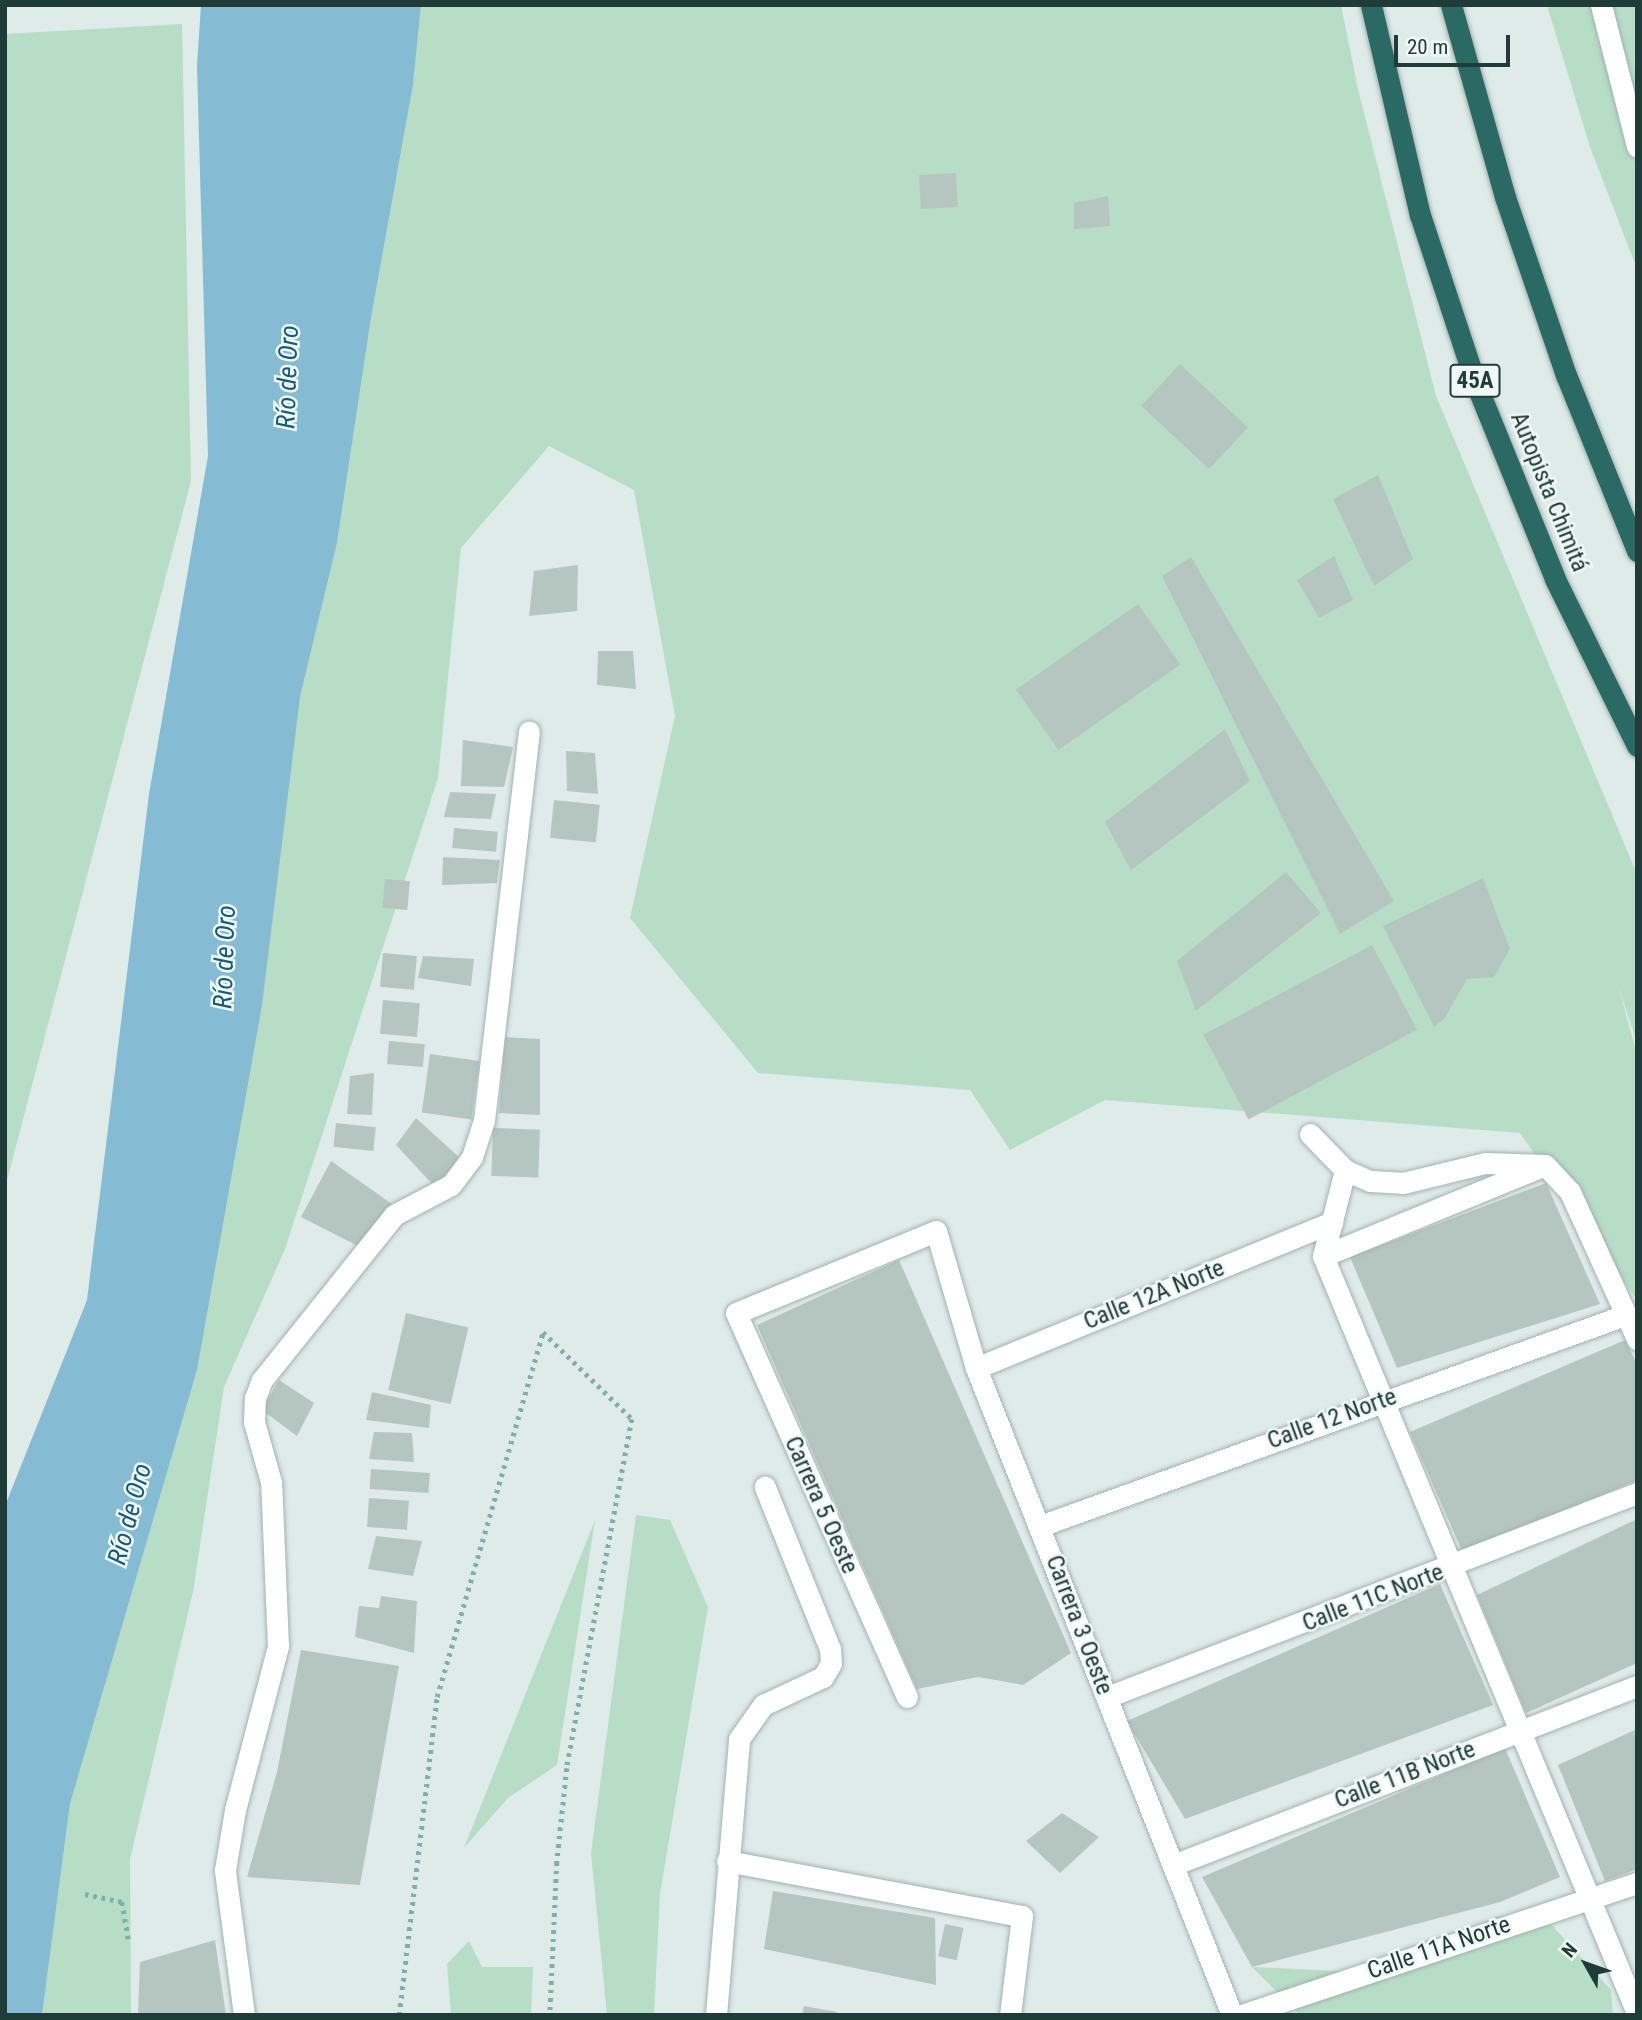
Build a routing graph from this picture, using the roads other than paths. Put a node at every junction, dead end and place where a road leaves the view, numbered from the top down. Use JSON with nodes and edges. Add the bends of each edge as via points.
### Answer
{"nodes":[{"id":1,"x":1371,"y":5,"type":"edge"},
{"id":2,"x":1451,"y":5,"type":"edge"},
{"id":3,"x":1601,"y":5,"type":"edge"},
{"id":4,"x":1637,"y":146,"type":"edge"},
{"id":5,"x":1637,"y":551,"type":"edge"},
{"id":6,"x":529,"y":732,"type":"dead end"},
{"id":7,"x":1637,"y":746,"type":"edge"},
{"id":8,"x":1310,"y":1134,"type":"dead end"},
{"id":9,"x":1545,"y":1165,"type":"junction"},
{"id":10,"x":1345,"y":1170,"type":"junction"},
{"id":11,"x":1332,"y":1222,"type":"junction"},
{"id":12,"x":936,"y":1231,"type":"joint"},
{"id":13,"x":1323,"y":1256,"type":"junction"},
{"id":14,"x":1625,"y":1315,"type":"junction"},
{"id":15,"x":1637,"y":1339,"type":"edge"},
{"id":16,"x":976,"y":1368,"type":"junction"},
{"id":17,"x":1382,"y":1400,"type":"junction"},
{"id":18,"x":765,"y":1488,"type":"dead end"},
{"id":19,"x":1637,"y":1493,"type":"edge"},
{"id":20,"x":1040,"y":1526,"type":"junction"},
{"id":21,"x":1450,"y":1569,"type":"junction"},
{"id":22,"x":1637,"y":1686,"type":"edge"},
{"id":23,"x":907,"y":1697,"type":"dead end"},
{"id":24,"x":1107,"y":1698,"type":"junction"},
{"id":25,"x":1518,"y":1731,"type":"junction"},
{"id":26,"x":727,"y":1861,"type":"junction"},
{"id":27,"x":1173,"y":1865,"type":"junction"},
{"id":28,"x":1637,"y":1883,"type":"edge"},
{"id":29,"x":1589,"y":1898,"type":"junction"},
{"id":30,"x":1637,"y":2013,"type":"edge"},
{"id":31,"x":244,"y":2015,"type":"edge"},
{"id":32,"x":716,"y":2015,"type":"edge"},
{"id":33,"x":1010,"y":2015,"type":"edge"},
{"id":34,"x":1232,"y":2015,"type":"edge"},
{"id":35,"x":1242,"y":2015,"type":"edge"}],
"edges":[{"from":1,"to":7,"type":"highway","name":"Autopista Chimitá","number":"45A","via":[[1420,215],[1476,384],[1555,579]]},
{"from":2,"to":5,"type":"highway","via":[[1505,197],[1566,375]]},
{"from":3,"to":4,"type":"street"},
{"from":6,"to":31,"type":"street","via":[[484,1120],[472,1157],[451,1185],[394,1215],[262,1380],[255,1398],[254,1422],[271,1482],[278,1646],[235,1810],[225,1870]]},
{"from":8,"to":10,"type":"street"},
{"from":9,"to":10,"type":"street","via":[[1485,1163],[1403,1183],[1370,1181]]},
{"from":9,"to":13,"type":"street"},
{"from":9,"to":14,"type":"street","via":[[1570,1192]]},
{"from":10,"to":11,"type":"street"},
{"from":11,"to":13,"type":"street"},
{"from":11,"to":16,"type":"street","name":"Calle 12A Norte"},
{"from":12,"to":16,"type":"street","name":"Carrera 3 Oeste"},
{"from":12,"to":23,"type":"street","name":"Carrera 5 Oeste","via":[[736,1313]]},
{"from":13,"to":17,"type":"street"},
{"from":14,"to":15,"type":"street"},
{"from":14,"to":17,"type":"street","name":"Calle 12 Norte"},
{"from":16,"to":20,"type":"street","name":"Carrera 3 Oeste"},
{"from":17,"to":20,"type":"street","name":"Calle 12 Norte"},
{"from":17,"to":21,"type":"street"},
{"from":18,"to":26,"type":"street","via":[[830,1649],[831,1663],[823,1677],[763,1705],[739,1739]]},
{"from":19,"to":21,"type":"street","name":"Calle 11C Norte"},
{"from":20,"to":24,"type":"street","name":"Carrera 3 Oeste"},
{"from":21,"to":24,"type":"street","name":"Calle 11C Norte"},
{"from":21,"to":25,"type":"street"},
{"from":22,"to":25,"type":"street","name":"Calle 11B Norte"},
{"from":24,"to":27,"type":"street","name":"Carrera 3 Oeste"},
{"from":25,"to":27,"type":"street","name":"Calle 11B Norte"},
{"from":25,"to":29,"type":"street"},
{"from":26,"to":32,"type":"street"},
{"from":26,"to":33,"type":"street","via":[[1022,1916]]},
{"from":27,"to":34,"type":"street","name":"Carrera 3 Oeste"},
{"from":28,"to":29,"type":"street","name":"Calle 11A Norte"},
{"from":29,"to":30,"type":"street"},
{"from":29,"to":35,"type":"street","name":"Calle 11A Norte"}]}
